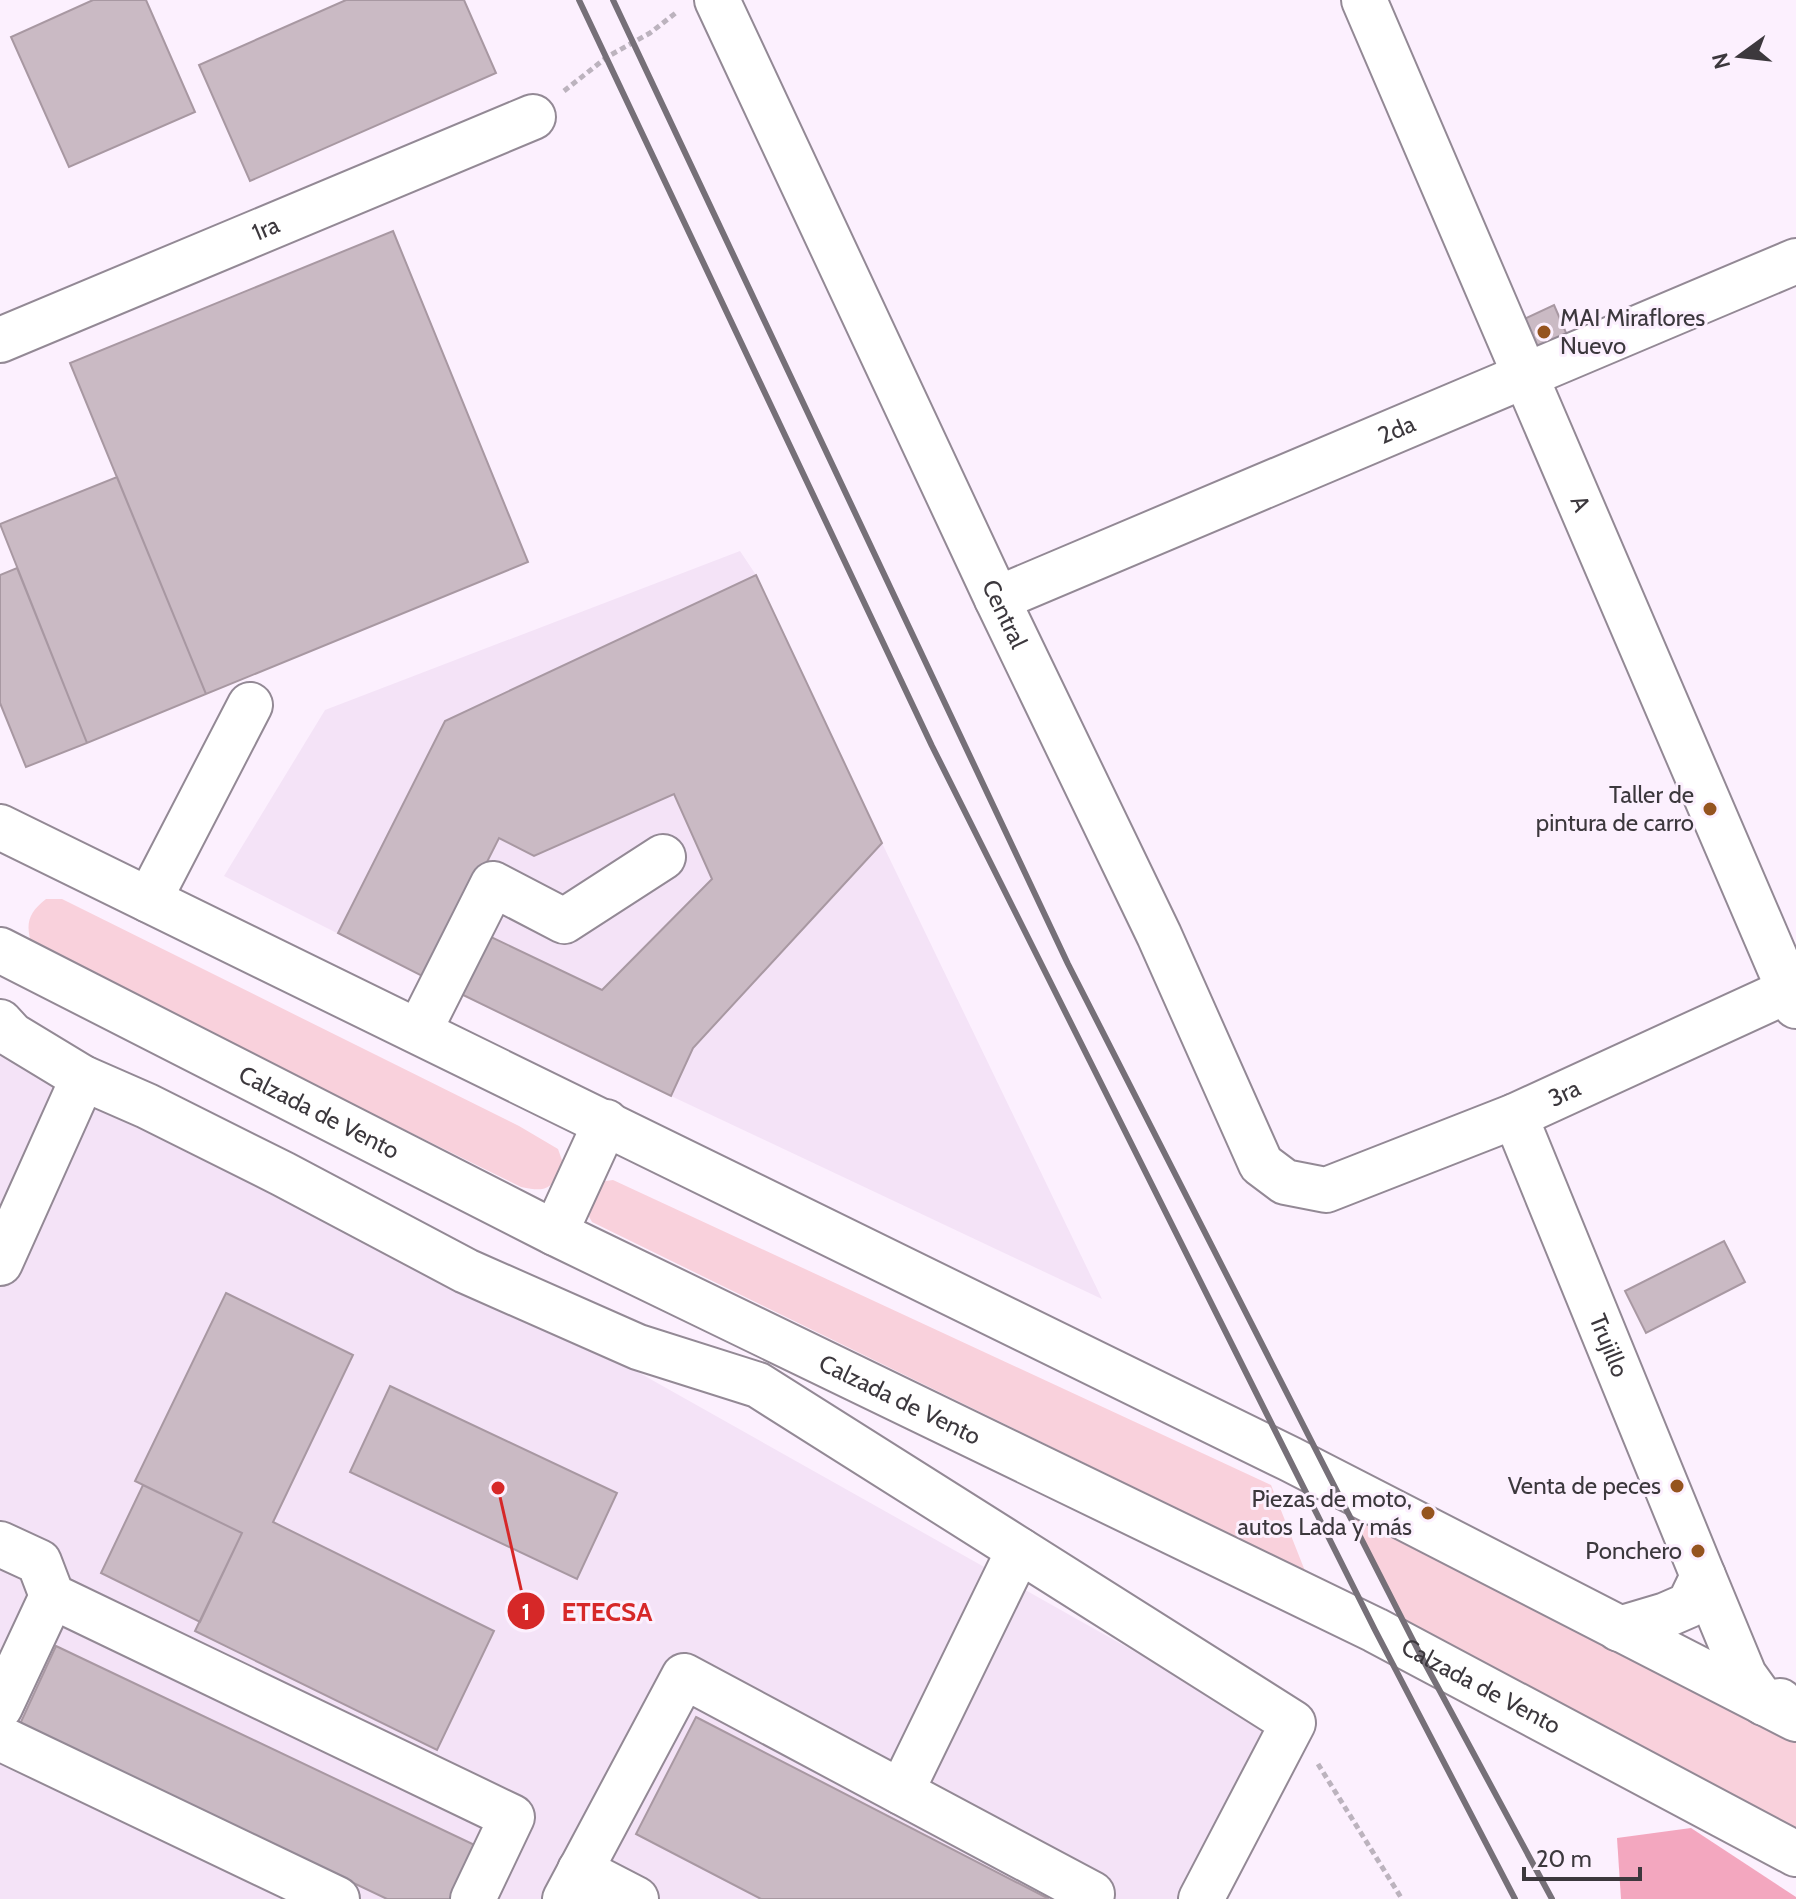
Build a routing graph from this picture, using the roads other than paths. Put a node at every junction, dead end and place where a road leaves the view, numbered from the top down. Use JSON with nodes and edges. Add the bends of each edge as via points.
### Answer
{"nodes":[{"id":1,"x":1364,"y":0,"type":"edge"},
{"id":2,"x":713,"y":3,"type":"edge"},
{"id":3,"x":533,"y":117,"type":"road end"},
{"id":4,"x":1796,"y":262,"type":"edge"},
{"id":5,"x":0,"y":340,"type":"edge"},
{"id":6,"x":1525,"y":376,"type":"junction"},
{"id":7,"x":997,"y":599,"type":"junction"},
{"id":8,"x":250,"y":705,"type":"dead end"},
{"id":9,"x":4,"y":839,"type":"edge"},
{"id":10,"x":663,"y":857,"type":"dead end"},
{"id":11,"x":149,"y":900,"type":"junction"},
{"id":12,"x":0,"y":950,"type":"edge"},
{"id":13,"x":1794,"y":994,"type":"edge"},
{"id":14,"x":0,"y":1022,"type":"edge"},
{"id":15,"x":419,"y":1031,"type":"junction"},
{"id":16,"x":83,"y":1078,"type":"junction"},
{"id":17,"x":1515,"y":1116,"type":"junction"},
{"id":18,"x":606,"y":1122,"type":"junction"},
{"id":19,"x":1326,"y":1190,"type":"joint"},
{"id":20,"x":555,"y":1233,"type":"junction"},
{"id":21,"x":0,"y":1263,"type":"edge"},
{"id":22,"x":0,"y":1544,"type":"edge"},
{"id":23,"x":1019,"y":1550,"type":"junction"},
{"id":24,"x":1703,"y":1576,"type":"junction"},
{"id":25,"x":52,"y":1596,"type":"junction"},
{"id":26,"x":1619,"y":1629,"type":"junction"},
{"id":27,"x":0,"y":1707,"type":"edge"},
{"id":28,"x":1785,"y":1707,"type":"edge"},
{"id":29,"x":0,"y":1738,"type":"edge"},
{"id":30,"x":901,"y":1792,"type":"junction"},
{"id":31,"x":1796,"y":1854,"type":"edge"},
{"id":32,"x":573,"y":1884,"type":"edge"},
{"id":33,"x":337,"y":1899,"type":"edge"},
{"id":34,"x":473,"y":1899,"type":"edge"},
{"id":35,"x":636,"y":1899,"type":"edge"},
{"id":36,"x":1089,"y":1899,"type":"edge"},
{"id":37,"x":1201,"y":1899,"type":"edge"}],
"edges":[{"from":1,"to":6,"type":"street","name":"A"},
{"from":2,"to":7,"type":"street","name":"Central"},
{"from":3,"to":5,"type":"street","name":"1ra"},
{"from":4,"to":6,"type":"street","name":"2da"},
{"from":6,"to":7,"type":"street","name":"2da"},
{"from":6,"to":13,"type":"street","name":"A"},
{"from":7,"to":19,"type":"street","name":"Central","via":[[1159,935],[1261,1164],[1285,1182]]},
{"from":8,"to":11,"type":"street"},
{"from":9,"to":11,"type":"street"},
{"from":10,"to":15,"type":"street","via":[[564,921],[493,884]]},
{"from":11,"to":15,"type":"street"},
{"from":12,"to":20,"type":"street","name":"Calzada de Vento"},
{"from":13,"to":17,"type":"street","name":"3ra"},
{"from":14,"to":16,"type":"street","via":[[12,1035]]},
{"from":15,"to":18,"type":"street"},
{"from":16,"to":21,"type":"street"},
{"from":16,"to":23,"type":"street","via":[[270,1167],[466,1271],[638,1347],[758,1385]]},
{"from":17,"to":19,"type":"street","name":"3ra"},
{"from":17,"to":24,"type":"street","name":"Trujillo"},
{"from":18,"to":20,"type":"street"},
{"from":18,"to":26,"type":"street","via":[[1290,1459]]},
{"from":20,"to":31,"type":"street","name":"Calzada de Vento","via":[[1375,1630]]},
{"from":22,"to":25,"type":"street","via":[[39,1562]]},
{"from":23,"to":30,"type":"street"},
{"from":23,"to":37,"type":"street","via":[[1293,1723]]},
{"from":24,"to":26,"type":"street","via":[[1689,1605]]},
{"from":24,"to":28,"type":"street","name":"Trujillo","via":[[1744,1675]]},
{"from":25,"to":27,"type":"street"},
{"from":25,"to":34,"type":"street","via":[[512,1817]]},
{"from":26,"to":28,"type":"street"},
{"from":29,"to":33,"type":"street"},
{"from":30,"to":32,"type":"street","via":[[684,1676]]},
{"from":30,"to":36,"type":"street","via":[[1092,1894]]},
{"from":32,"to":35,"type":"street"}]}
